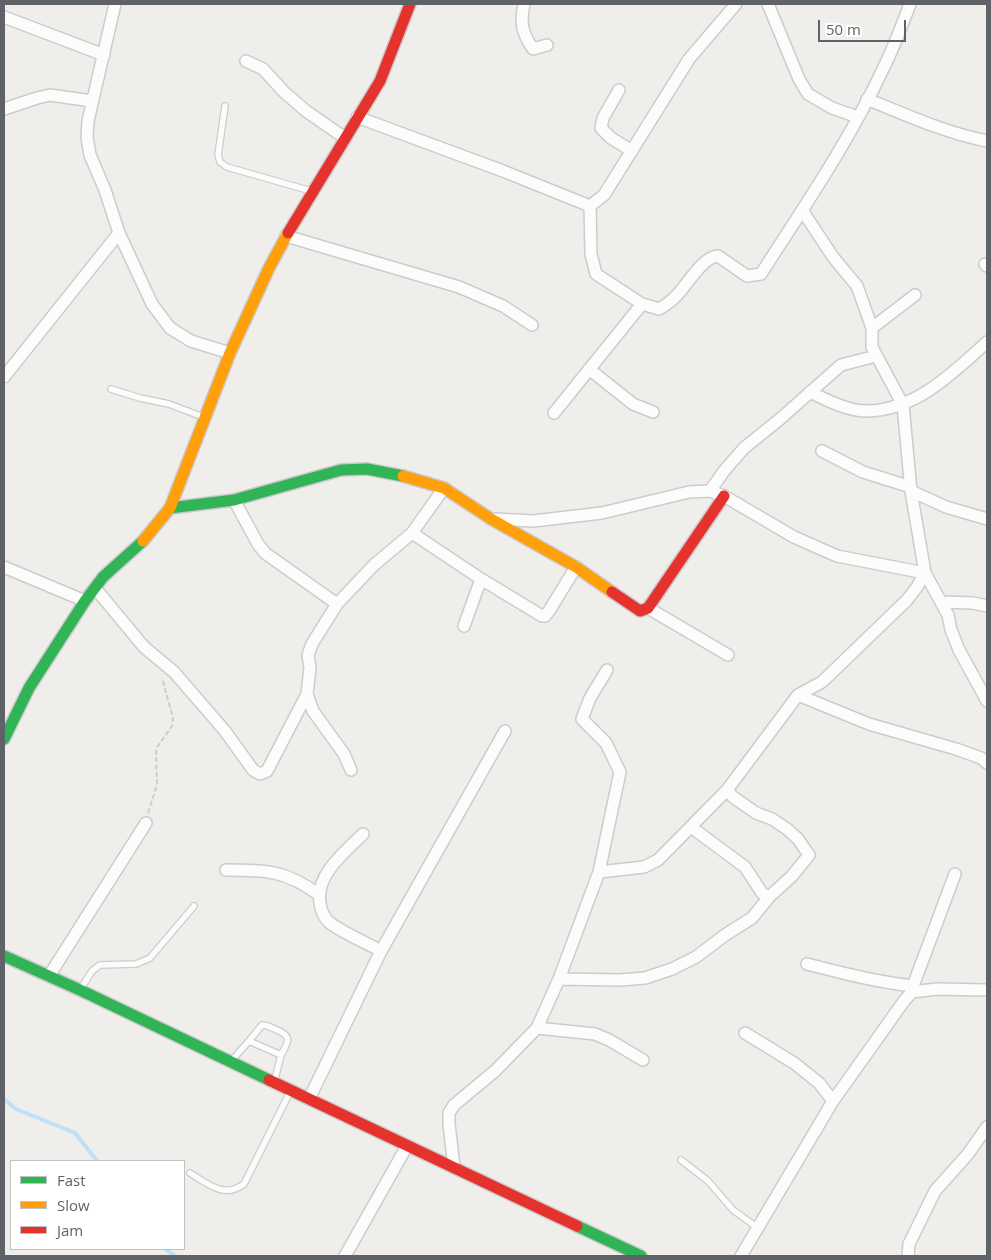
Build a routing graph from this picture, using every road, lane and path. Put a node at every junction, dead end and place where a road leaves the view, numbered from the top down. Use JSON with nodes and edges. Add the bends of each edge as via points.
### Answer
{"nodes":[{"id":1,"x":115,"y":4,"type":"edge"},
{"id":2,"x":410,"y":4,"type":"edge"},
{"id":3,"x":524,"y":4,"type":"edge"},
{"id":4,"x":736,"y":4,"type":"edge"},
{"id":5,"x":768,"y":4,"type":"edge"},
{"id":6,"x":910,"y":4,"type":"edge"},
{"id":7,"x":4,"y":16,"type":"edge"},
{"id":8,"x":547,"y":45,"type":"dead end"},
{"id":9,"x":104,"y":55,"type":"junction"},
{"id":10,"x":246,"y":61,"type":"dead end"},
{"id":11,"x":619,"y":90,"type":"dead end"},
{"id":12,"x":867,"y":99,"type":"junction"},
{"id":13,"x":92,"y":101,"type":"junction"},
{"id":14,"x":225,"y":106,"type":"dead end"},
{"id":15,"x":4,"y":109,"type":"edge"},
{"id":16,"x":357,"y":117,"type":"junction"},
{"id":17,"x":858,"y":117,"type":"junction"},
{"id":18,"x":345,"y":138,"type":"junction"},
{"id":19,"x":987,"y":141,"type":"edge"},
{"id":20,"x":632,"y":151,"type":"junction"},
{"id":21,"x":313,"y":191,"type":"junction"},
{"id":22,"x":590,"y":206,"type":"junction"},
{"id":23,"x":802,"y":210,"type":"junction"},
{"id":24,"x":119,"y":233,"type":"junction"},
{"id":25,"x":286,"y":236,"type":"junction"},
{"id":26,"x":914,"y":296,"type":"dead end"},
{"id":27,"x":642,"y":304,"type":"junction"},
{"id":28,"x":532,"y":325,"type":"dead end"},
{"id":29,"x":872,"y":328,"type":"junction"},
{"id":30,"x":987,"y":342,"type":"edge"},
{"id":31,"x":230,"y":353,"type":"junction"},
{"id":32,"x":876,"y":356,"type":"junction"},
{"id":33,"x":8,"y":365,"type":"edge"},
{"id":34,"x":589,"y":369,"type":"junction"},
{"id":35,"x":4,"y":377,"type":"edge"},
{"id":36,"x":111,"y":389,"type":"dead end"},
{"id":37,"x":810,"y":392,"type":"junction"},
{"id":38,"x":903,"y":405,"type":"junction"},
{"id":39,"x":653,"y":412,"type":"dead end"},
{"id":40,"x":554,"y":413,"type":"dead end"},
{"id":41,"x":205,"y":418,"type":"junction"},
{"id":42,"x":822,"y":451,"type":"dead end"},
{"id":43,"x":444,"y":488,"type":"junction"},
{"id":44,"x":911,"y":489,"type":"junction"},
{"id":45,"x":710,"y":491,"type":"junction"},
{"id":46,"x":724,"y":496,"type":"junction"},
{"id":47,"x":234,"y":500,"type":"junction"},
{"id":48,"x":170,"y":508,"type":"junction"},
{"id":49,"x":491,"y":519,"type":"junction"},
{"id":50,"x":987,"y":519,"type":"edge"},
{"id":51,"x":412,"y":533,"type":"junction"},
{"id":52,"x":4,"y":567,"type":"edge"},
{"id":53,"x":576,"y":567,"type":"junction"},
{"id":54,"x":925,"y":574,"type":"junction"},
{"id":55,"x":481,"y":579,"type":"junction"},
{"id":56,"x":95,"y":588,"type":"junction"},
{"id":57,"x":85,"y":600,"type":"junction"},
{"id":58,"x":942,"y":602,"type":"junction"},
{"id":59,"x":338,"y":604,"type":"junction"},
{"id":60,"x":987,"y":606,"type":"edge"},
{"id":61,"x":648,"y":608,"type":"junction"},
{"id":62,"x":464,"y":626,"type":"dead end"},
{"id":63,"x":728,"y":654,"type":"dead end"},
{"id":64,"x":155,"y":656,"type":"junction"},
{"id":65,"x":607,"y":670,"type":"dead end"},
{"id":66,"x":307,"y":694,"type":"junction"},
{"id":67,"x":798,"y":695,"type":"junction"},
{"id":68,"x":987,"y":701,"type":"edge"},
{"id":69,"x":505,"y":731,"type":"dead end"},
{"id":70,"x":4,"y":739,"type":"edge"},
{"id":71,"x":987,"y":763,"type":"edge"},
{"id":72,"x":351,"y":770,"type":"dead end"},
{"id":73,"x":727,"y":790,"type":"junction"},
{"id":74,"x":146,"y":823,"type":"joint"},
{"id":75,"x":691,"y":827,"type":"junction"},
{"id":76,"x":363,"y":834,"type":"dead end"},
{"id":77,"x":226,"y":870,"type":"dead end"},
{"id":78,"x":599,"y":872,"type":"junction"},
{"id":79,"x":955,"y":874,"type":"dead end"},
{"id":80,"x":318,"y":894,"type":"junction"},
{"id":81,"x":769,"y":897,"type":"junction"},
{"id":82,"x":194,"y":906,"type":"dead end"},
{"id":83,"x":381,"y":951,"type":"junction"},
{"id":84,"x":4,"y":956,"type":"edge"},
{"id":85,"x":807,"y":964,"type":"dead end"},
{"id":86,"x":49,"y":976,"type":"junction"},
{"id":87,"x":559,"y":979,"type":"junction"},
{"id":88,"x":913,"y":989,"type":"junction"},
{"id":89,"x":80,"y":990,"type":"junction"},
{"id":90,"x":987,"y":990,"type":"edge"},
{"id":91,"x":537,"y":1028,"type":"junction"},
{"id":92,"x":745,"y":1033,"type":"dead end"},
{"id":93,"x":249,"y":1041,"type":"junction"},
{"id":94,"x":281,"y":1055,"type":"junction"},
{"id":95,"x":643,"y":1060,"type":"dead end"},
{"id":96,"x":230,"y":1062,"type":"junction"},
{"id":97,"x":274,"y":1082,"type":"junction"},
{"id":98,"x":291,"y":1090,"type":"junction"},
{"id":99,"x":309,"y":1099,"type":"junction"},
{"id":100,"x":833,"y":1101,"type":"junction"},
{"id":101,"x":987,"y":1127,"type":"edge"},
{"id":102,"x":406,"y":1146,"type":"junction"},
{"id":103,"x":681,"y":1160,"type":"dead end"},
{"id":104,"x":454,"y":1167,"type":"junction"},
{"id":105,"x":190,"y":1174,"type":"dead end"},
{"id":106,"x":758,"y":1228,"type":"junction"},
{"id":107,"x":345,"y":1256,"type":"edge"},
{"id":108,"x":641,"y":1256,"type":"edge"},
{"id":109,"x":741,"y":1256,"type":"edge"},
{"id":110,"x":908,"y":1256,"type":"edge"}],
"edges":[{"from":1,"to":9,"type":"street"},
{"from":2,"to":16,"type":"street","via":[[380,81]]},
{"from":3,"to":8,"type":"street","via":[[524,36],[533,49]]},
{"from":4,"to":20,"type":"street","via":[[689,58]]},
{"from":5,"to":17,"type":"street","via":[[799,80],[808,94],[832,108]]},
{"from":6,"to":12,"type":"street"},
{"from":7,"to":9,"type":"street"},
{"from":9,"to":13,"type":"street"},
{"from":10,"to":18,"type":"street","via":[[263,69],[306,112]]},
{"from":11,"to":20,"type":"street","via":[[601,128]]},
{"from":12,"to":17,"type":"street"},
{"from":12,"to":19,"type":"street","via":[[924,122]]},
{"from":13,"to":15,"type":"street","via":[[50,95]]},
{"from":13,"to":24,"type":"street","via":[[86,137]]},
{"from":14,"to":21,"type":"lane","via":[[218,155],[220,162],[227,167]]},
{"from":16,"to":18,"type":"street"},
{"from":16,"to":22,"type":"street"},
{"from":17,"to":23,"type":"street"},
{"from":18,"to":21,"type":"street"},
{"from":20,"to":22,"type":"street","via":[[604,195]]},
{"from":21,"to":25,"type":"street"},
{"from":22,"to":27,"type":"street","via":[[591,254],[596,274]]},
{"from":23,"to":27,"type":"street","via":[[761,274],[747,276],[718,256],[713,256],[677,295],[659,309]]},
{"from":23,"to":29,"type":"street","via":[[857,286]]},
{"from":24,"to":31,"type":"street","via":[[152,304],[170,328],[191,341]]},
{"from":24,"to":33,"type":"street"},
{"from":25,"to":28,"type":"street","via":[[459,287],[503,306]]},
{"from":25,"to":31,"type":"street"},
{"from":26,"to":29,"type":"street"},
{"from":27,"to":34,"type":"street"},
{"from":29,"to":32,"type":"street","via":[[872,347]]},
{"from":30,"to":38,"type":"street","via":[[946,380]]},
{"from":31,"to":41,"type":"street"},
{"from":32,"to":37,"type":"street","via":[[841,365]]},
{"from":32,"to":38,"type":"street"},
{"from":33,"to":35,"type":"street"},
{"from":34,"to":39,"type":"street","via":[[633,404]]},
{"from":34,"to":40,"type":"street"},
{"from":36,"to":41,"type":"lane","via":[[169,404]]},
{"from":37,"to":38,"type":"street","via":[[836,404],[867,411]]},
{"from":37,"to":45,"type":"street","via":[[744,448]]},
{"from":38,"to":44,"type":"street"},
{"from":41,"to":48,"type":"street"},
{"from":42,"to":44,"type":"street","via":[[863,472]]},
{"from":43,"to":47,"type":"street","via":[[396,474],[366,469],[341,470]]},
{"from":43,"to":49,"type":"street"},
{"from":43,"to":51,"type":"street"},
{"from":44,"to":50,"type":"street","via":[[946,507]]},
{"from":44,"to":54,"type":"street"},
{"from":45,"to":46,"type":"street"},
{"from":45,"to":49,"type":"street","via":[[689,492],[602,512],[533,521]]},
{"from":46,"to":54,"type":"street","via":[[794,537],[838,556]]},
{"from":46,"to":61,"type":"street"},
{"from":47,"to":48,"type":"street"},
{"from":47,"to":59,"type":"street","via":[[265,553]]},
{"from":48,"to":56,"type":"street","via":[[146,538]]},
{"from":49,"to":53,"type":"street"},
{"from":51,"to":55,"type":"street"},
{"from":51,"to":59,"type":"street","via":[[374,565]]},
{"from":52,"to":57,"type":"street"},
{"from":53,"to":55,"type":"street","via":[[545,616]]},
{"from":53,"to":61,"type":"street","via":[[634,608],[640,611]]},
{"from":54,"to":58,"type":"street"},
{"from":54,"to":67,"type":"street","via":[[907,600],[822,682]]},
{"from":55,"to":62,"type":"street"},
{"from":56,"to":57,"type":"street"},
{"from":56,"to":64,"type":"street"},
{"from":57,"to":70,"type":"street","via":[[38,672]]},
{"from":58,"to":60,"type":"street"},
{"from":58,"to":68,"type":"street","via":[[959,650]]},
{"from":59,"to":66,"type":"street","via":[[308,655]]},
{"from":61,"to":63,"type":"street"},
{"from":64,"to":66,"type":"street","via":[[174,672],[225,731],[253,770],[260,774],[267,772]]},
{"from":64,"to":74,"type":"path","via":[[173,718],[172,726],[156,749],[157,786]]},
{"from":65,"to":78,"type":"street","via":[[590,698],[582,720],[606,743],[620,772]]},
{"from":66,"to":72,"type":"street","via":[[313,711],[344,754]]},
{"from":67,"to":71,"type":"street","via":[[869,724],[956,749]]},
{"from":67,"to":73,"type":"street"},
{"from":69,"to":83,"type":"street"},
{"from":73,"to":75,"type":"street"},
{"from":73,"to":81,"type":"street","via":[[756,813],[787,829],[810,855]]},
{"from":74,"to":86,"type":"street"},
{"from":75,"to":78,"type":"street","via":[[658,860],[644,867]]},
{"from":75,"to":81,"type":"street","via":[[745,866],[762,893]]},
{"from":76,"to":80,"type":"street","via":[[338,860]]},
{"from":77,"to":80,"type":"street","via":[[264,870],[293,878]]},
{"from":78,"to":87,"type":"street"},
{"from":79,"to":88,"type":"street"},
{"from":80,"to":83,"type":"street","via":[[321,911],[329,922]]},
{"from":81,"to":87,"type":"street","via":[[752,918],[696,957],[672,969],[645,978]]},
{"from":82,"to":89,"type":"lane","via":[[150,958],[136,964],[100,965]]},
{"from":83,"to":99,"type":"street"},
{"from":84,"to":86,"type":"street"},
{"from":85,"to":88,"type":"street"},
{"from":86,"to":89,"type":"street"},
{"from":87,"to":91,"type":"street"},
{"from":88,"to":90,"type":"street"},
{"from":88,"to":100,"type":"street"},
{"from":89,"to":96,"type":"street"},
{"from":91,"to":95,"type":"street","via":[[595,1034]]},
{"from":91,"to":104,"type":"street","via":[[449,1113]]},
{"from":92,"to":100,"type":"street","via":[[794,1063],[819,1083]]},
{"from":93,"to":94,"type":"lane"},
{"from":93,"to":94,"type":"lane","via":[[262,1025],[266,1025],[286,1034],[288,1038]]},
{"from":93,"to":96,"type":"lane"},
{"from":94,"to":97,"type":"lane"},
{"from":96,"to":97,"type":"street"},
{"from":97,"to":98,"type":"street"},
{"from":98,"to":99,"type":"street"},
{"from":98,"to":105,"type":"lane","via":[[244,1184],[223,1191]]},
{"from":99,"to":102,"type":"street"},
{"from":100,"to":106,"type":"street"},
{"from":101,"to":110,"type":"street","via":[[935,1191],[909,1244]]},
{"from":102,"to":104,"type":"street"},
{"from":102,"to":107,"type":"street"},
{"from":103,"to":106,"type":"lane"},
{"from":104,"to":108,"type":"street"},
{"from":106,"to":109,"type":"street"}]}
